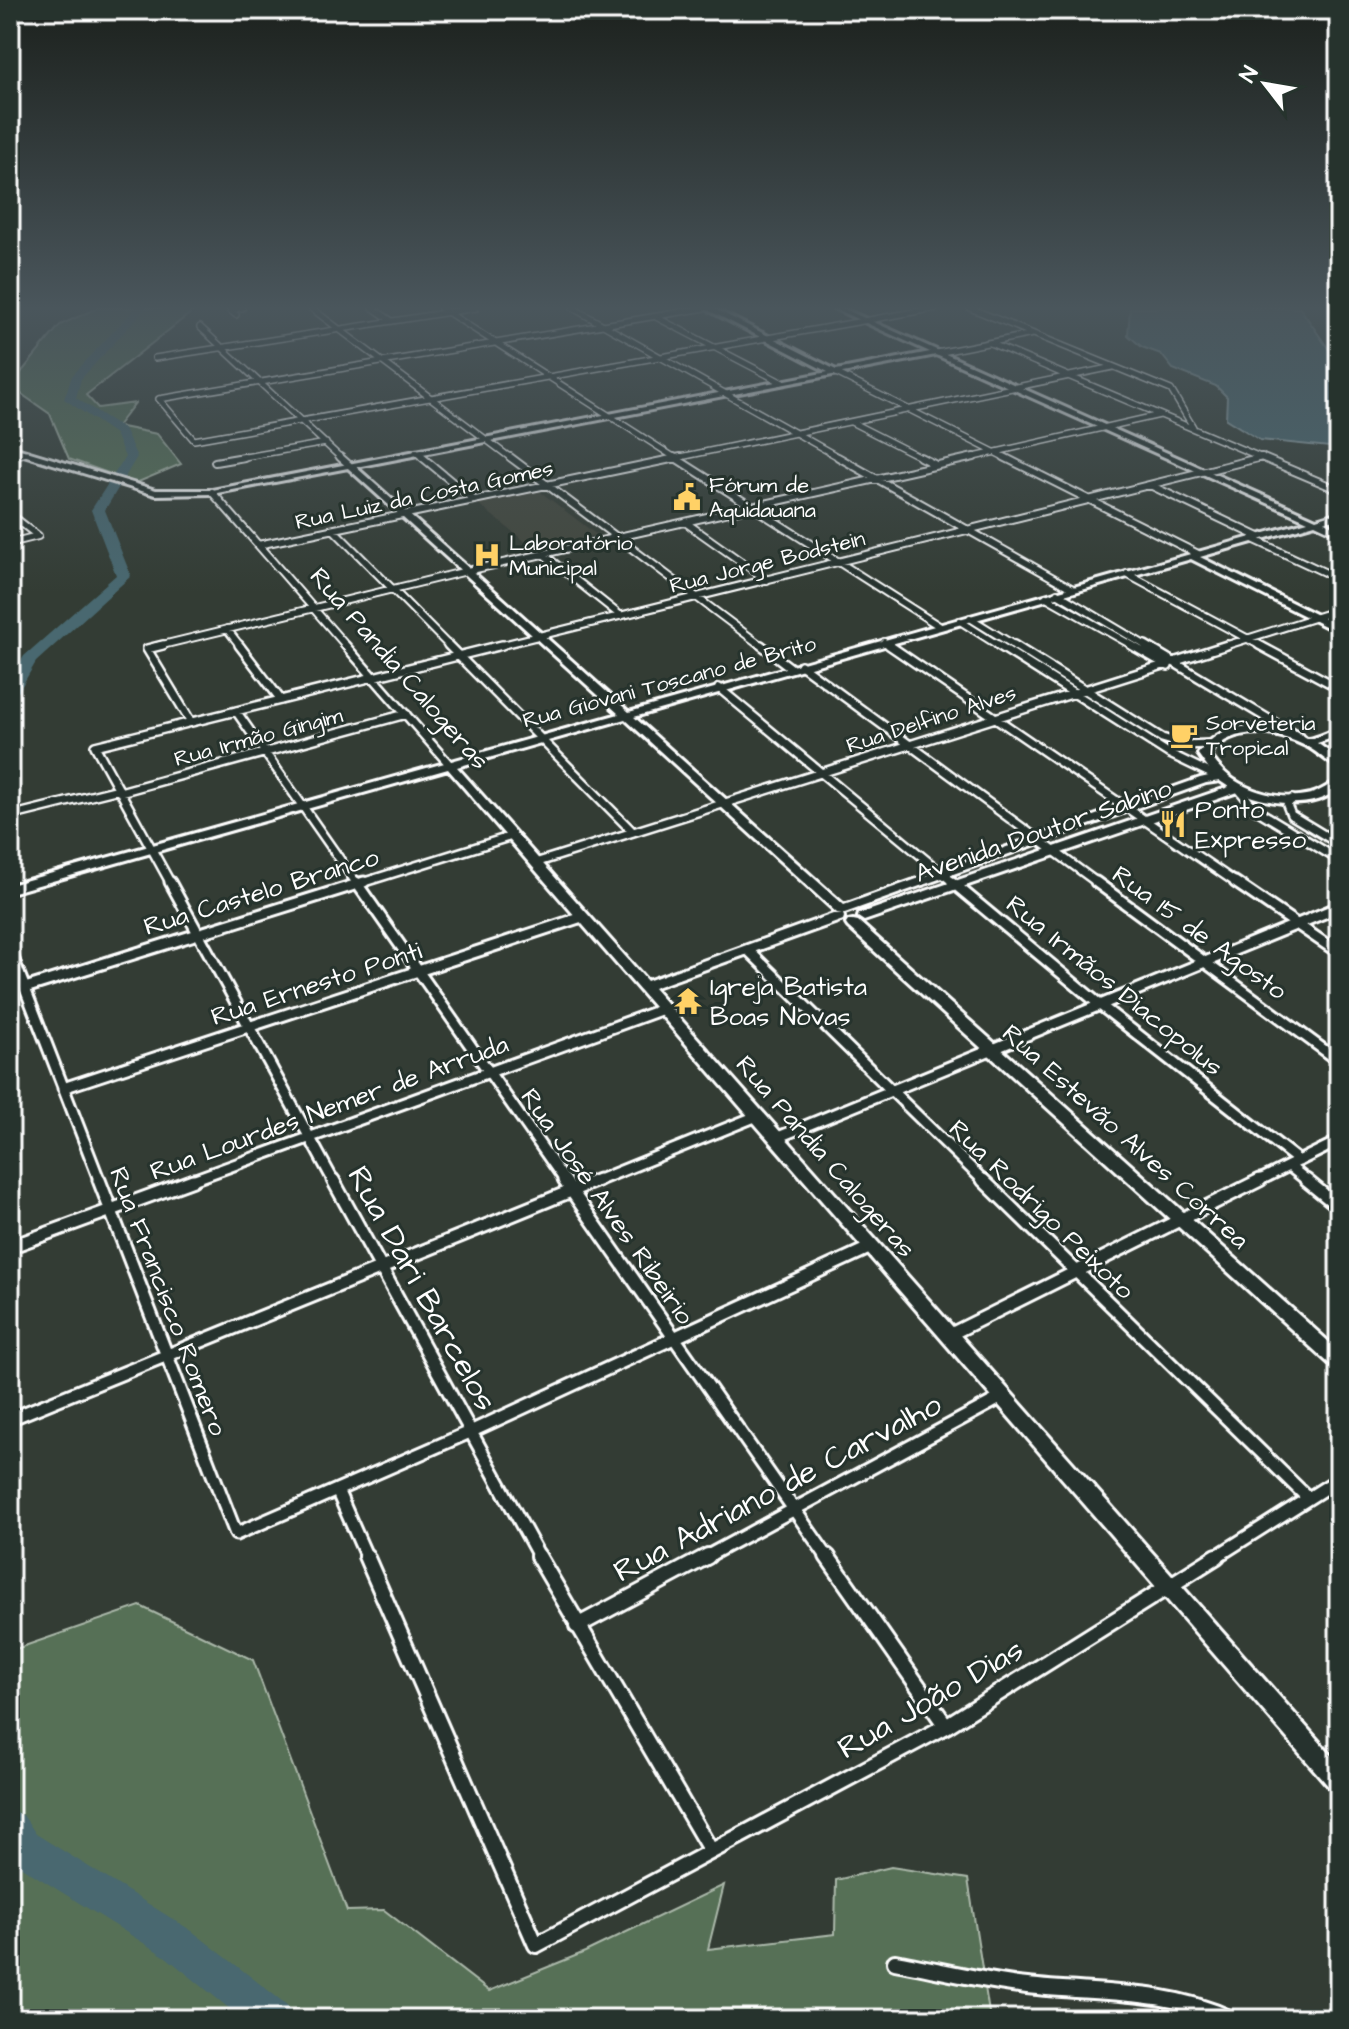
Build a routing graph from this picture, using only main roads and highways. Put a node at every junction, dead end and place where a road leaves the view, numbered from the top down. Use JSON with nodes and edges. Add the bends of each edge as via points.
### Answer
{"nodes":[{"id":1,"x":672,"y":403,"type":"edge"},
{"id":2,"x":1047,"y":403,"type":"edge"},
{"id":3,"x":10,"y":448,"type":"edge"},
{"id":4,"x":349,"y":465,"type":"junction"},
{"id":5,"x":1339,"y":515,"type":"edge"},
{"id":6,"x":1315,"y":521,"type":"junction"},
{"id":7,"x":1339,"y":532,"type":"edge"},
{"id":8,"x":1195,"y":555,"type":"junction"},
{"id":9,"x":1339,"y":630,"type":"edge"},
{"id":10,"x":625,"y":714,"type":"junction"},
{"id":11,"x":1339,"y":732,"type":"edge"},
{"id":12,"x":1306,"y":741,"type":"junction"},
{"id":13,"x":1336,"y":756,"type":"edge"},
{"id":14,"x":449,"y":764,"type":"junction"},
{"id":15,"x":1218,"y":777,"type":"junction"},
{"id":16,"x":1339,"y":783,"type":"edge"},
{"id":17,"x":1238,"y":788,"type":"junction"},
{"id":18,"x":10,"y":889,"type":"edge"},
{"id":19,"x":843,"y":912,"type":"junction"},
{"id":20,"x":860,"y":920,"type":"junction"},
{"id":21,"x":644,"y":987,"type":"junction"},
{"id":22,"x":1339,"y":1362,"type":"edge"},
{"id":23,"x":1339,"y":1781,"type":"edge"}],
"edges":[{"from":1,"to":4,"type":"main road"},
{"from":2,"to":6,"type":"main road"},
{"from":3,"to":4,"type":"main road","via":[[155,493],[212,492]]},
{"from":4,"to":10,"type":"main road"},
{"from":5,"to":6,"type":"main road","name":"Rua Giovani Toscano de Brito"},
{"from":6,"to":7,"type":"main road"},
{"from":6,"to":8,"type":"main road","name":"Rua Giovani Toscano de Brito"},
{"from":8,"to":9,"type":"main road"},
{"from":8,"to":10,"type":"main road","name":"Rua Giovani Toscano de Brito"},
{"from":10,"to":14,"type":"main road","name":"Rua Giovani Toscano de Brito"},
{"from":10,"to":19,"type":"main road"},
{"from":11,"to":12,"type":"main road"},
{"from":12,"to":13,"type":"main road"},
{"from":12,"to":15,"type":"main road","via":[[1236,732],[1209,744],[1204,754]]},
{"from":14,"to":18,"type":"main road","name":"Rua Giovani Toscano de Brito"},
{"from":14,"to":21,"type":"main road","name":"Rua Pandia Calogeras"},
{"from":15,"to":17,"type":"main road"},
{"from":15,"to":19,"type":"main road","name":"Avenida Doutor Sabino","via":[[1036,838]]},
{"from":16,"to":17,"type":"main road","via":[[1324,794],[1292,799]]},
{"from":17,"to":20,"type":"main road","name":"Avenida Doutor Sabino"},
{"from":19,"to":20,"type":"main road","name":"Rua Estevão Alves Correa","via":[[857,909]]},
{"from":19,"to":21,"type":"main road","name":"Avenida Doutor Sabino"},
{"from":20,"to":22,"type":"main road","name":"Rua Estevão Alves Correa","via":[[881,946]]},
{"from":21,"to":23,"type":"main road","name":"Rua Pandia Calogeras"}]}
